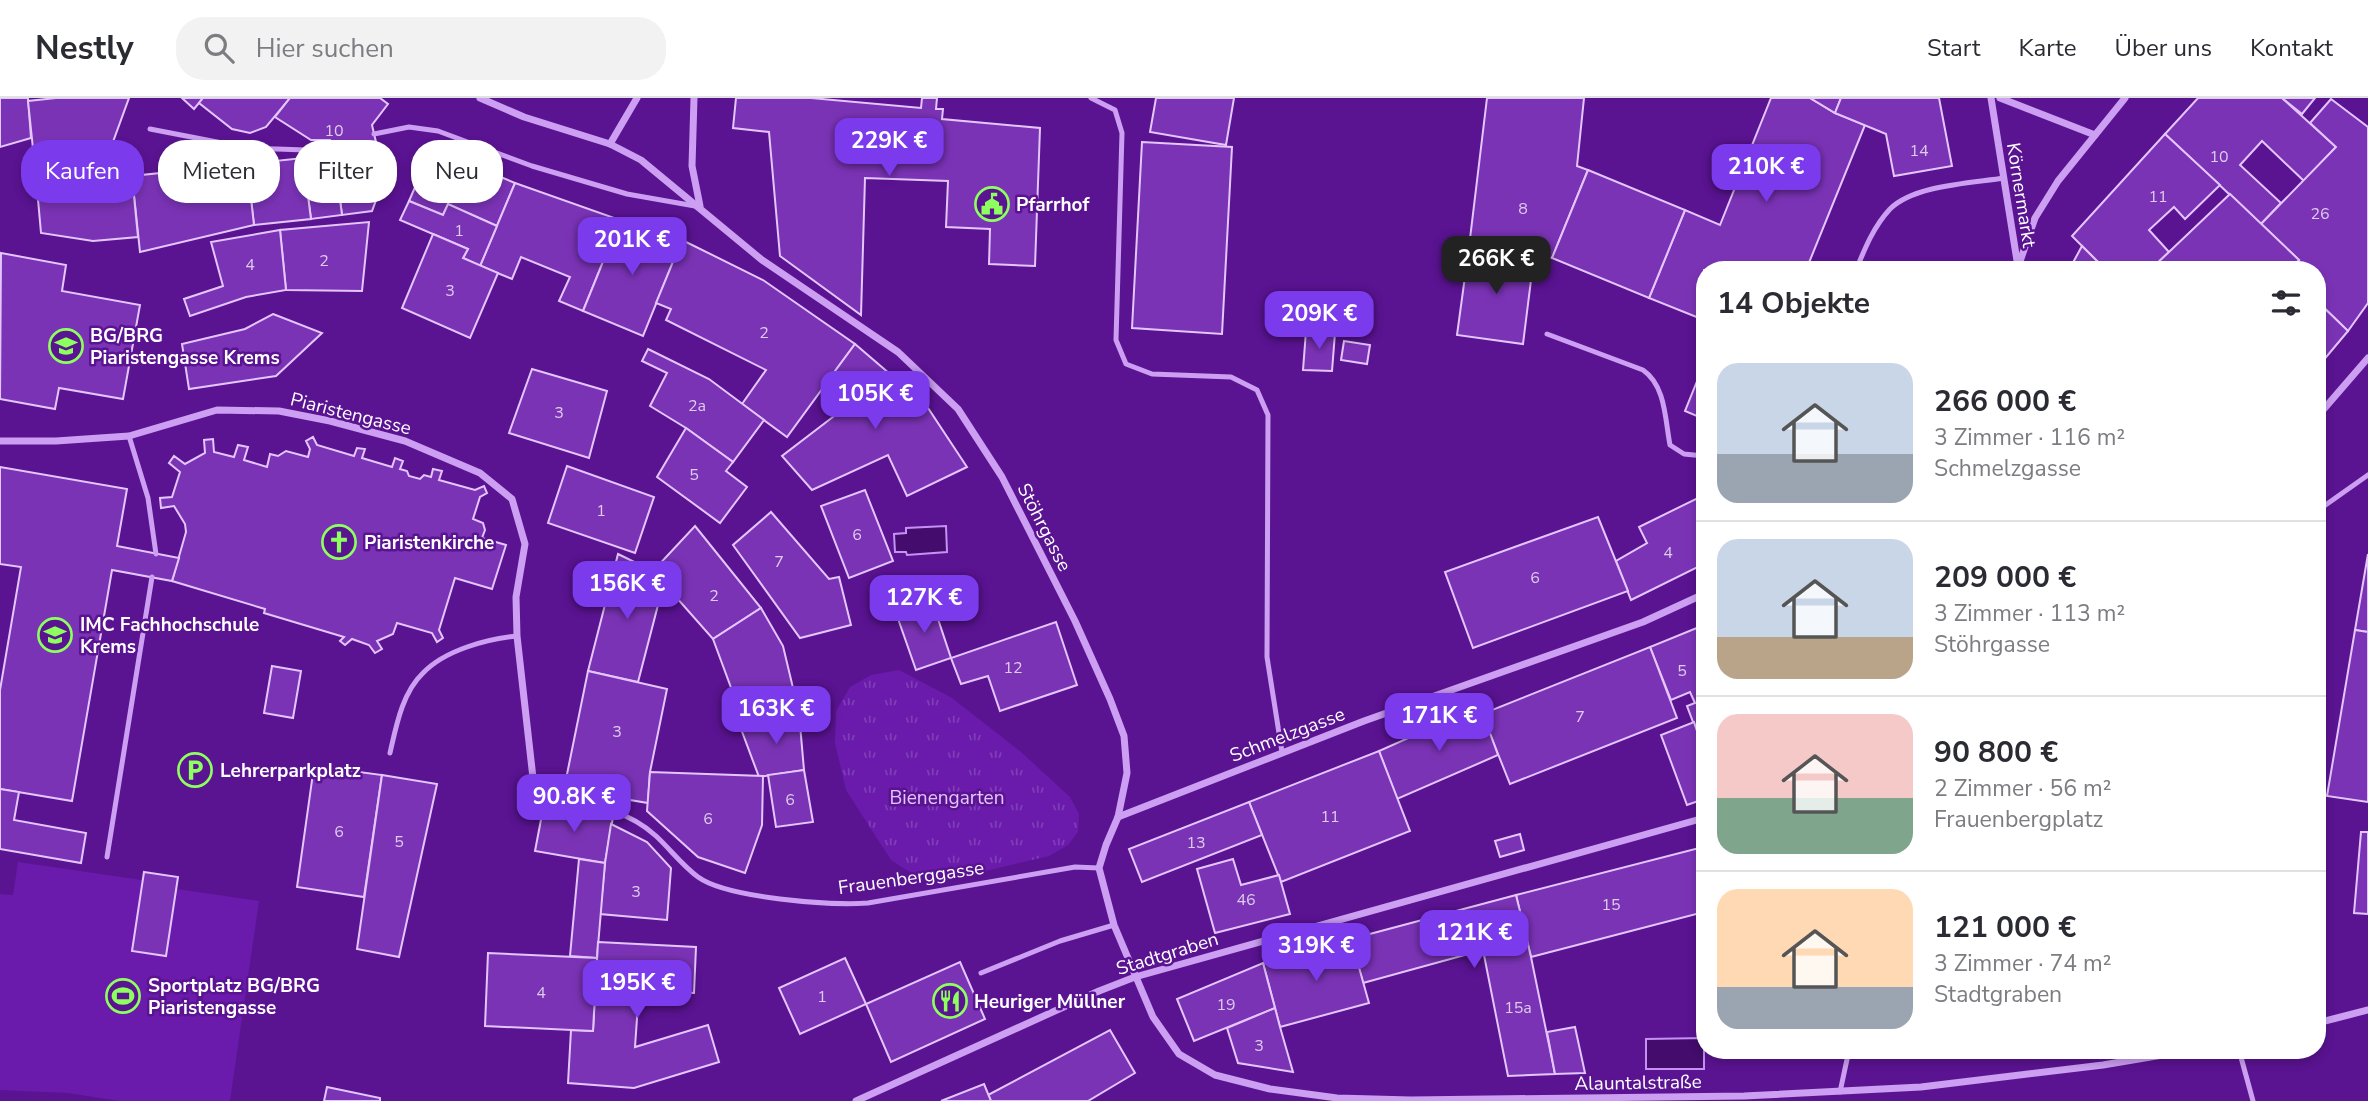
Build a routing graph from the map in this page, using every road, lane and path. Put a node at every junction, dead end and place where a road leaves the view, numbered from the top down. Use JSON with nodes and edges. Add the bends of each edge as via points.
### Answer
{"nodes":[{"id":1,"x":480,"y":98,"type":"edge"},
{"id":2,"x":637,"y":98,"type":"edge"},
{"id":3,"x":694,"y":98,"type":"edge"},
{"id":4,"x":1091,"y":98,"type":"edge"},
{"id":5,"x":1991,"y":98,"type":"edge"},
{"id":6,"x":2000,"y":98,"type":"edge"},
{"id":7,"x":2125,"y":98,"type":"edge"},
{"id":8,"x":150,"y":129,"type":"dead end"},
{"id":9,"x":374,"y":134,"type":"dead end"},
{"id":10,"x":2095,"y":135,"type":"junction"},
{"id":11,"x":610,"y":144,"type":"junction"},
{"id":12,"x":294,"y":150,"type":"edge"},
{"id":13,"x":2004,"y":178,"type":"junction"},
{"id":14,"x":700,"y":207,"type":"junction"},
{"id":15,"x":1860,"y":261,"type":"edge"},
{"id":16,"x":2016,"y":261,"type":"edge"},
{"id":17,"x":2020,"y":261,"type":"edge"},
{"id":18,"x":1547,"y":334,"type":"dead end"},
{"id":19,"x":2368,"y":358,"type":"edge"},
{"id":20,"x":2326,"y":407,"type":"edge"},
{"id":21,"x":129,"y":436,"type":"junction"},
{"id":22,"x":0,"y":441,"type":"edge"},
{"id":23,"x":1696,"y":455,"type":"edge"},
{"id":24,"x":2368,"y":475,"type":"edge"},
{"id":25,"x":2326,"y":505,"type":"edge"},
{"id":26,"x":156,"y":554,"type":"dead end"},
{"id":27,"x":152,"y":577,"type":"dead end"},
{"id":28,"x":1696,"y":598,"type":"edge"},
{"id":29,"x":517,"y":636,"type":"junction"},
{"id":30,"x":1282,"y":752,"type":"junction"},
{"id":31,"x":390,"y":753,"type":"dead end"},
{"id":32,"x":546,"y":796,"type":"joint"},
{"id":33,"x":1118,"y":817,"type":"junction"},
{"id":34,"x":1696,"y":820,"type":"edge"},
{"id":35,"x":107,"y":857,"type":"dead end"},
{"id":36,"x":1099,"y":869,"type":"junction"},
{"id":37,"x":1114,"y":925,"type":"junction"},
{"id":38,"x":981,"y":973,"type":"dead end"},
{"id":39,"x":1135,"y":977,"type":"junction"},
{"id":40,"x":2368,"y":1010,"type":"edge"},
{"id":41,"x":2326,"y":1021,"type":"edge"},
{"id":42,"x":1847,"y":1059,"type":"edge"},
{"id":43,"x":2139,"y":1059,"type":"edge"},
{"id":44,"x":2241,"y":1059,"type":"edge"},
{"id":45,"x":1840,"y":1092,"type":"junction"},
{"id":46,"x":856,"y":1101,"type":"edge"},
{"id":47,"x":2253,"y":1101,"type":"edge"}],
"edges":[{"from":1,"to":11,"type":"street","name":"Stöhrgasse"},
{"from":2,"to":11,"type":"street"},
{"from":3,"to":14,"type":"street","via":[[692,166]]},
{"from":4,"to":30,"type":"lane","via":[[1115,110],[1122,133],[1116,340],[1126,363],[1152,374],[1231,377],[1257,390],[1268,415],[1267,657]]},
{"from":5,"to":13,"type":"street","name":"Körnermarkt"},
{"from":6,"to":10,"type":"street"},
{"from":7,"to":10,"type":"street","name":"Körnermarkt"},
{"from":8,"to":12,"type":"lane","via":[[248,148]]},
{"from":9,"to":14,"type":"lane","via":[[409,127],[438,131],[531,166],[627,194]]},
{"from":10,"to":17,"type":"street","name":"Körnermarkt","via":[[2035,218]]},
{"from":11,"to":14,"type":"street","name":"Stöhrgasse","via":[[641,160]]},
{"from":13,"to":15,"type":"lane","via":[[1921,192],[1892,207],[1869,238]]},
{"from":13,"to":16,"type":"street","name":"Körnermarkt"},
{"from":14,"to":33,"type":"street","name":"Stöhrgasse","via":[[762,260],[898,352],[958,410],[1002,477],[1110,699],[1124,736],[1126,773]]},
{"from":18,"to":23,"type":"lane","via":[[1654,378],[1670,445]]},
{"from":19,"to":20,"type":"street"},
{"from":21,"to":22,"type":"street","name":"Piaristengasse"},
{"from":21,"to":26,"type":"lane","via":[[148,498]]},
{"from":21,"to":29,"type":"street","name":"Piaristengasse","via":[[217,410],[279,411],[405,441],[480,473],[512,499],[525,544],[516,597]]},
{"from":24,"to":25,"type":"lane"},
{"from":27,"to":35,"type":"lane"},
{"from":28,"to":30,"type":"street","name":"Schmelzgasse","via":[[1643,622]]},
{"from":29,"to":31,"type":"lane","via":[[493,638],[453,653],[422,673],[405,700]]},
{"from":29,"to":32,"type":"street","via":[[533,778]]},
{"from":30,"to":33,"type":"street","name":"Schmelzgasse"},
{"from":32,"to":36,"type":"lane","name":"Frauenberggasse","via":[[616,810],[654,834],[700,878],[748,894],[838,905],[868,903],[1075,867]]},
{"from":33,"to":36,"type":"street","name":"Stöhrgasse"},
{"from":34,"to":39,"type":"street","name":"Stadtgraben"},
{"from":36,"to":37,"type":"street"},
{"from":37,"to":38,"type":"lane"},
{"from":37,"to":39,"type":"street"},
{"from":39,"to":45,"type":"street","name":"Alauntalstraße","via":[[1153,1017],[1180,1054],[1215,1075],[1270,1089],[1337,1098],[1411,1100]]},
{"from":39,"to":46,"type":"street","name":"Stadtgraben"},
{"from":40,"to":41,"type":"street"},
{"from":42,"to":45,"type":"lane"},
{"from":43,"to":45,"type":"street","name":"Alauntalstraße","via":[[1921,1087]]},
{"from":44,"to":47,"type":"lane"}]}
